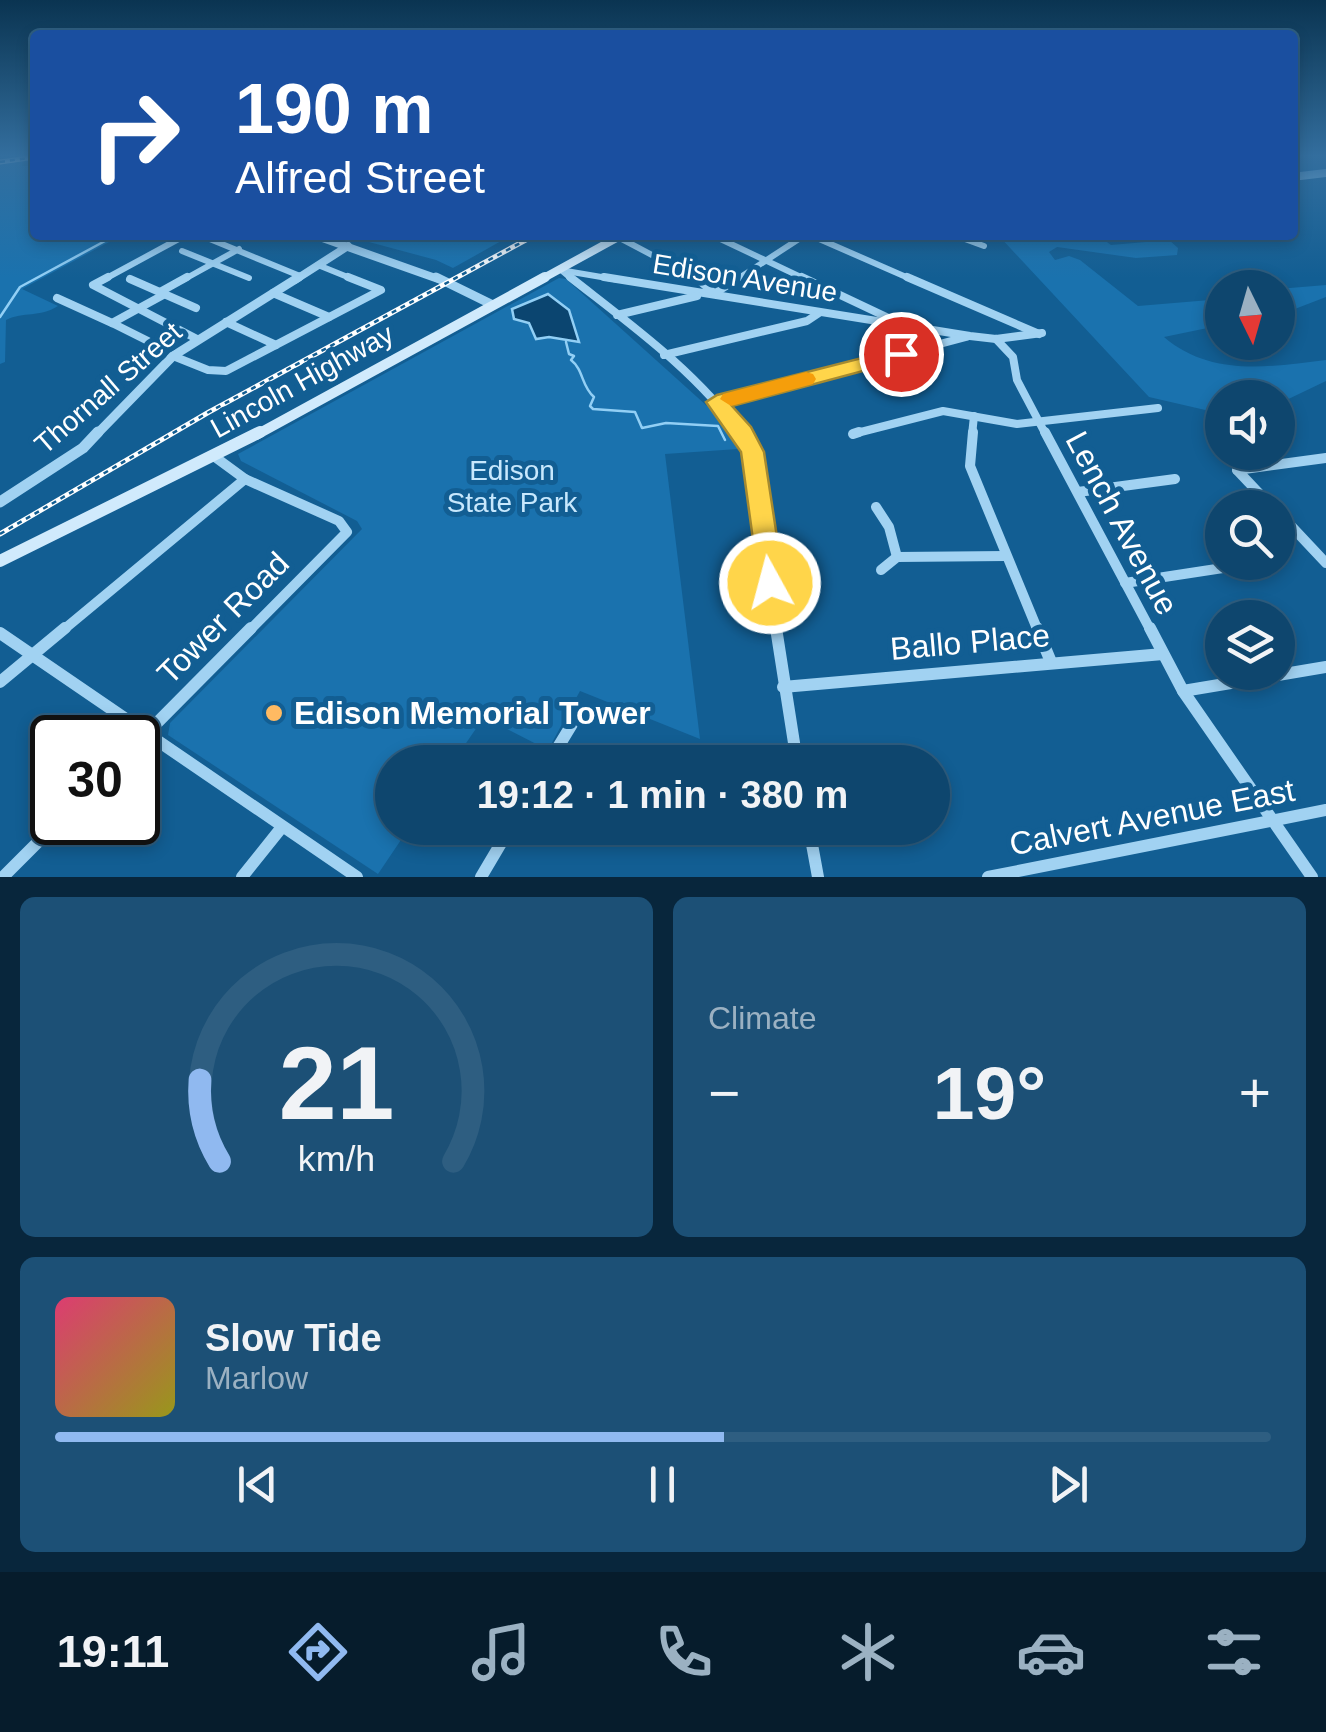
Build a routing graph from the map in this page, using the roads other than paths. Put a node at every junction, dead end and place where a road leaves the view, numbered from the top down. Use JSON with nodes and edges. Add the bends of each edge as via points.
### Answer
{"nodes":[{"id":1,"x":177,"y":240,"type":"edge"},
{"id":2,"x":214,"y":240,"type":"edge"},
{"id":3,"x":329,"y":240,"type":"edge"},
{"id":4,"x":613,"y":240,"type":"edge"},
{"id":5,"x":627,"y":240,"type":"edge"},
{"id":6,"x":723,"y":240,"type":"edge"},
{"id":7,"x":800,"y":240,"type":"edge"},
{"id":8,"x":820,"y":240,"type":"edge"},
{"id":9,"x":968,"y":240,"type":"edge"},
{"id":10,"x":348,"y":246,"type":"junction"},
{"id":11,"x":984,"y":246,"type":"dead end"},
{"id":12,"x":239,"y":250,"type":"junction"},
{"id":13,"x":182,"y":251,"type":"dead end"},
{"id":14,"x":768,"y":260,"type":"junction"},
{"id":15,"x":213,"y":264,"type":"junction"},
{"id":16,"x":318,"y":265,"type":"junction"},
{"id":17,"x":560,"y":270,"type":"junction"},
{"id":18,"x":300,"y":276,"type":"junction"},
{"id":19,"x":249,"y":278,"type":"dead end"},
{"id":20,"x":130,"y":279,"type":"dead end"},
{"id":21,"x":714,"y":292,"type":"junction"},
{"id":22,"x":163,"y":293,"type":"junction"},
{"id":23,"x":272,"y":293,"type":"junction"},
{"id":24,"x":57,"y":298,"type":"dead end"},
{"id":25,"x":494,"y":305,"type":"junction"},
{"id":26,"x":140,"y":308,"type":"junction"},
{"id":27,"x":196,"y":308,"type":"dead end"},
{"id":28,"x":819,"y":312,"type":"junction"},
{"id":29,"x":617,"y":315,"type":"junction"},
{"id":30,"x":329,"y":317,"type":"junction"},
{"id":31,"x":226,"y":322,"type":"junction"},
{"id":32,"x":112,"y":323,"type":"junction"},
{"id":33,"x":903,"y":325,"type":"junction"},
{"id":34,"x":970,"y":336,"type":"junction"},
{"id":35,"x":197,"y":339,"type":"junction"},
{"id":36,"x":996,"y":340,"type":"junction"},
{"id":37,"x":148,"y":341,"type":"dead end"},
{"id":38,"x":276,"y":345,"type":"junction"},
{"id":39,"x":664,"y":355,"type":"junction"},
{"id":40,"x":174,"y":356,"type":"junction"},
{"id":41,"x":717,"y":402,"type":"junction"},
{"id":42,"x":1158,"y":408,"type":"dead end"},
{"id":43,"x":974,"y":416,"type":"junction"},
{"id":44,"x":1040,"y":422,"type":"junction"},
{"id":45,"x":853,"y":434,"type":"dead end"},
{"id":46,"x":215,"y":457,"type":"junction"},
{"id":47,"x":1326,"y":458,"type":"edge"},
{"id":48,"x":245,"y":478,"type":"junction"},
{"id":49,"x":1176,"y":479,"type":"dead end"},
{"id":50,"x":1256,"y":490,"type":"edge"},
{"id":51,"x":1078,"y":492,"type":"junction"},
{"id":52,"x":0,"y":502,"type":"edge"},
{"id":53,"x":876,"y":507,"type":"dead end"},
{"id":54,"x":1295,"y":529,"type":"edge"},
{"id":55,"x":1006,"y":556,"type":"junction"},
{"id":56,"x":1323,"y":556,"type":"edge"},
{"id":57,"x":898,"y":557,"type":"junction"},
{"id":58,"x":0,"y":562,"type":"edge"},
{"id":59,"x":882,"y":570,"type":"dead end"},
{"id":60,"x":1205,"y":571,"type":"edge"},
{"id":61,"x":1125,"y":583,"type":"junction"},
{"id":62,"x":0,"y":633,"type":"edge"},
{"id":63,"x":1163,"y":654,"type":"junction"},
{"id":64,"x":32,"y":655,"type":"junction"},
{"id":65,"x":1051,"y":662,"type":"junction"},
{"id":66,"x":1326,"y":667,"type":"edge"},
{"id":67,"x":0,"y":682,"type":"edge"},
{"id":68,"x":783,"y":687,"type":"junction"},
{"id":69,"x":1184,"y":691,"type":"junction"},
{"id":70,"x":580,"y":711,"type":"dead end"},
{"id":71,"x":112,"y":715,"type":"edge"},
{"id":72,"x":160,"y":720,"type":"edge"},
{"id":73,"x":559,"y":745,"type":"edge"},
{"id":74,"x":794,"y":745,"type":"edge"},
{"id":75,"x":160,"y":749,"type":"edge"},
{"id":76,"x":1326,"y":810,"type":"edge"},
{"id":77,"x":1273,"y":821,"type":"junction"},
{"id":78,"x":282,"y":827,"type":"junction"},
{"id":79,"x":35,"y":845,"type":"edge"},
{"id":80,"x":500,"y":845,"type":"edge"},
{"id":81,"x":812,"y":845,"type":"edge"},
{"id":82,"x":3,"y":877,"type":"edge"},
{"id":83,"x":242,"y":877,"type":"edge"},
{"id":84,"x":356,"y":877,"type":"edge"},
{"id":85,"x":481,"y":877,"type":"edge"},
{"id":86,"x":818,"y":877,"type":"edge"},
{"id":87,"x":988,"y":877,"type":"edge"},
{"id":88,"x":1312,"y":877,"type":"edge"}],
"edges":[{"from":1,"to":26,"type":"street","via":[[94,285]]},
{"from":2,"to":12,"type":"street"},
{"from":3,"to":10,"type":"street"},
{"from":4,"to":17,"type":"main road","name":"Lincoln Highway"},
{"from":5,"to":21,"type":"street"},
{"from":6,"to":14,"type":"street"},
{"from":7,"to":14,"type":"street"},
{"from":8,"to":36,"type":"street","name":"Edison Avenue","via":[[1040,334]]},
{"from":9,"to":11,"type":"street"},
{"from":10,"to":16,"type":"street","name":"Thornall Street"},
{"from":10,"to":25,"type":"street","via":[[432,274]]},
{"from":12,"to":15,"type":"street"},
{"from":12,"to":18,"type":"street"},
{"from":13,"to":15,"type":"street"},
{"from":14,"to":21,"type":"street"},
{"from":14,"to":33,"type":"street"},
{"from":15,"to":19,"type":"street"},
{"from":15,"to":22,"type":"street"},
{"from":16,"to":18,"type":"street","name":"Thornall Street"},
{"from":16,"to":30,"type":"street","via":[[382,288]]},
{"from":17,"to":21,"type":"street","name":"Edison Avenue"},
{"from":17,"to":25,"type":"main road","name":"Lincoln Highway"},
{"from":17,"to":29,"type":"street"},
{"from":18,"to":23,"type":"street","name":"Thornall Street"},
{"from":20,"to":22,"type":"street"},
{"from":21,"to":28,"type":"street","name":"Edison Avenue"},
{"from":21,"to":29,"type":"street"},
{"from":22,"to":26,"type":"street"},
{"from":22,"to":27,"type":"street"},
{"from":23,"to":30,"type":"street"},
{"from":23,"to":31,"type":"street","name":"Thornall Street"},
{"from":24,"to":32,"type":"street"},
{"from":25,"to":46,"type":"main road","name":"Lincoln Highway"},
{"from":26,"to":32,"type":"street"},
{"from":26,"to":35,"type":"street"},
{"from":28,"to":33,"type":"street","name":"Edison Avenue"},
{"from":28,"to":39,"type":"street","via":[[807,321]]},
{"from":29,"to":39,"type":"street"},
{"from":30,"to":38,"type":"street"},
{"from":31,"to":35,"type":"street","name":"Thornall Street"},
{"from":31,"to":38,"type":"street"},
{"from":32,"to":37,"type":"street"},
{"from":33,"to":34,"type":"street","name":"Edison Avenue"},
{"from":34,"to":36,"type":"street","name":"Edison Avenue"},
{"from":34,"to":41,"type":"street"},
{"from":35,"to":40,"type":"street","name":"Thornall Street"},
{"from":36,"to":44,"type":"street","name":"Lench Avenue","via":[[1012,357]]},
{"from":38,"to":40,"type":"street","via":[[218,372]]},
{"from":39,"to":41,"type":"street"},
{"from":40,"to":52,"type":"street","name":"Thornall Street","via":[[90,442]]},
{"from":41,"to":68,"type":"street","via":[[744,433],[756,463]]},
{"from":42,"to":44,"type":"street"},
{"from":43,"to":44,"type":"street"},
{"from":43,"to":45,"type":"street","via":[[931,412]]},
{"from":43,"to":55,"type":"street","via":[[970,466]]},
{"from":44,"to":51,"type":"street","name":"Lench Avenue"},
{"from":46,"to":48,"type":"street"},
{"from":46,"to":58,"type":"main road","name":"Lincoln Highway"},
{"from":47,"to":50,"type":"street","via":[[1237,470]]},
{"from":48,"to":64,"type":"street"},
{"from":48,"to":72,"type":"street","name":"Tower Road","via":[[339,522],[347,532]]},
{"from":49,"to":51,"type":"street"},
{"from":51,"to":61,"type":"street","name":"Lench Avenue"},
{"from":53,"to":57,"type":"street"},
{"from":54,"to":56,"type":"street"},
{"from":55,"to":57,"type":"street"},
{"from":55,"to":65,"type":"street"},
{"from":57,"to":59,"type":"street"},
{"from":60,"to":61,"type":"street"},
{"from":61,"to":63,"type":"street","name":"Lench Avenue"},
{"from":62,"to":64,"type":"street"},
{"from":63,"to":65,"type":"street","name":"Ballo Place"},
{"from":63,"to":69,"type":"street","name":"Lench Avenue"},
{"from":64,"to":67,"type":"street"},
{"from":64,"to":71,"type":"street"},
{"from":65,"to":68,"type":"street","name":"Ballo Place"},
{"from":66,"to":69,"type":"street"},
{"from":68,"to":74,"type":"street"},
{"from":69,"to":77,"type":"street","name":"Lench Avenue"},
{"from":70,"to":73,"type":"street"},
{"from":75,"to":78,"type":"street"},
{"from":76,"to":77,"type":"street","name":"Calvert Avenue East"},
{"from":77,"to":87,"type":"street","name":"Calvert Avenue East"},
{"from":77,"to":88,"type":"street","name":"Lench Avenue"},
{"from":78,"to":83,"type":"street"},
{"from":78,"to":84,"type":"street"},
{"from":79,"to":82,"type":"street"},
{"from":80,"to":85,"type":"street"},
{"from":81,"to":86,"type":"street"}]}
